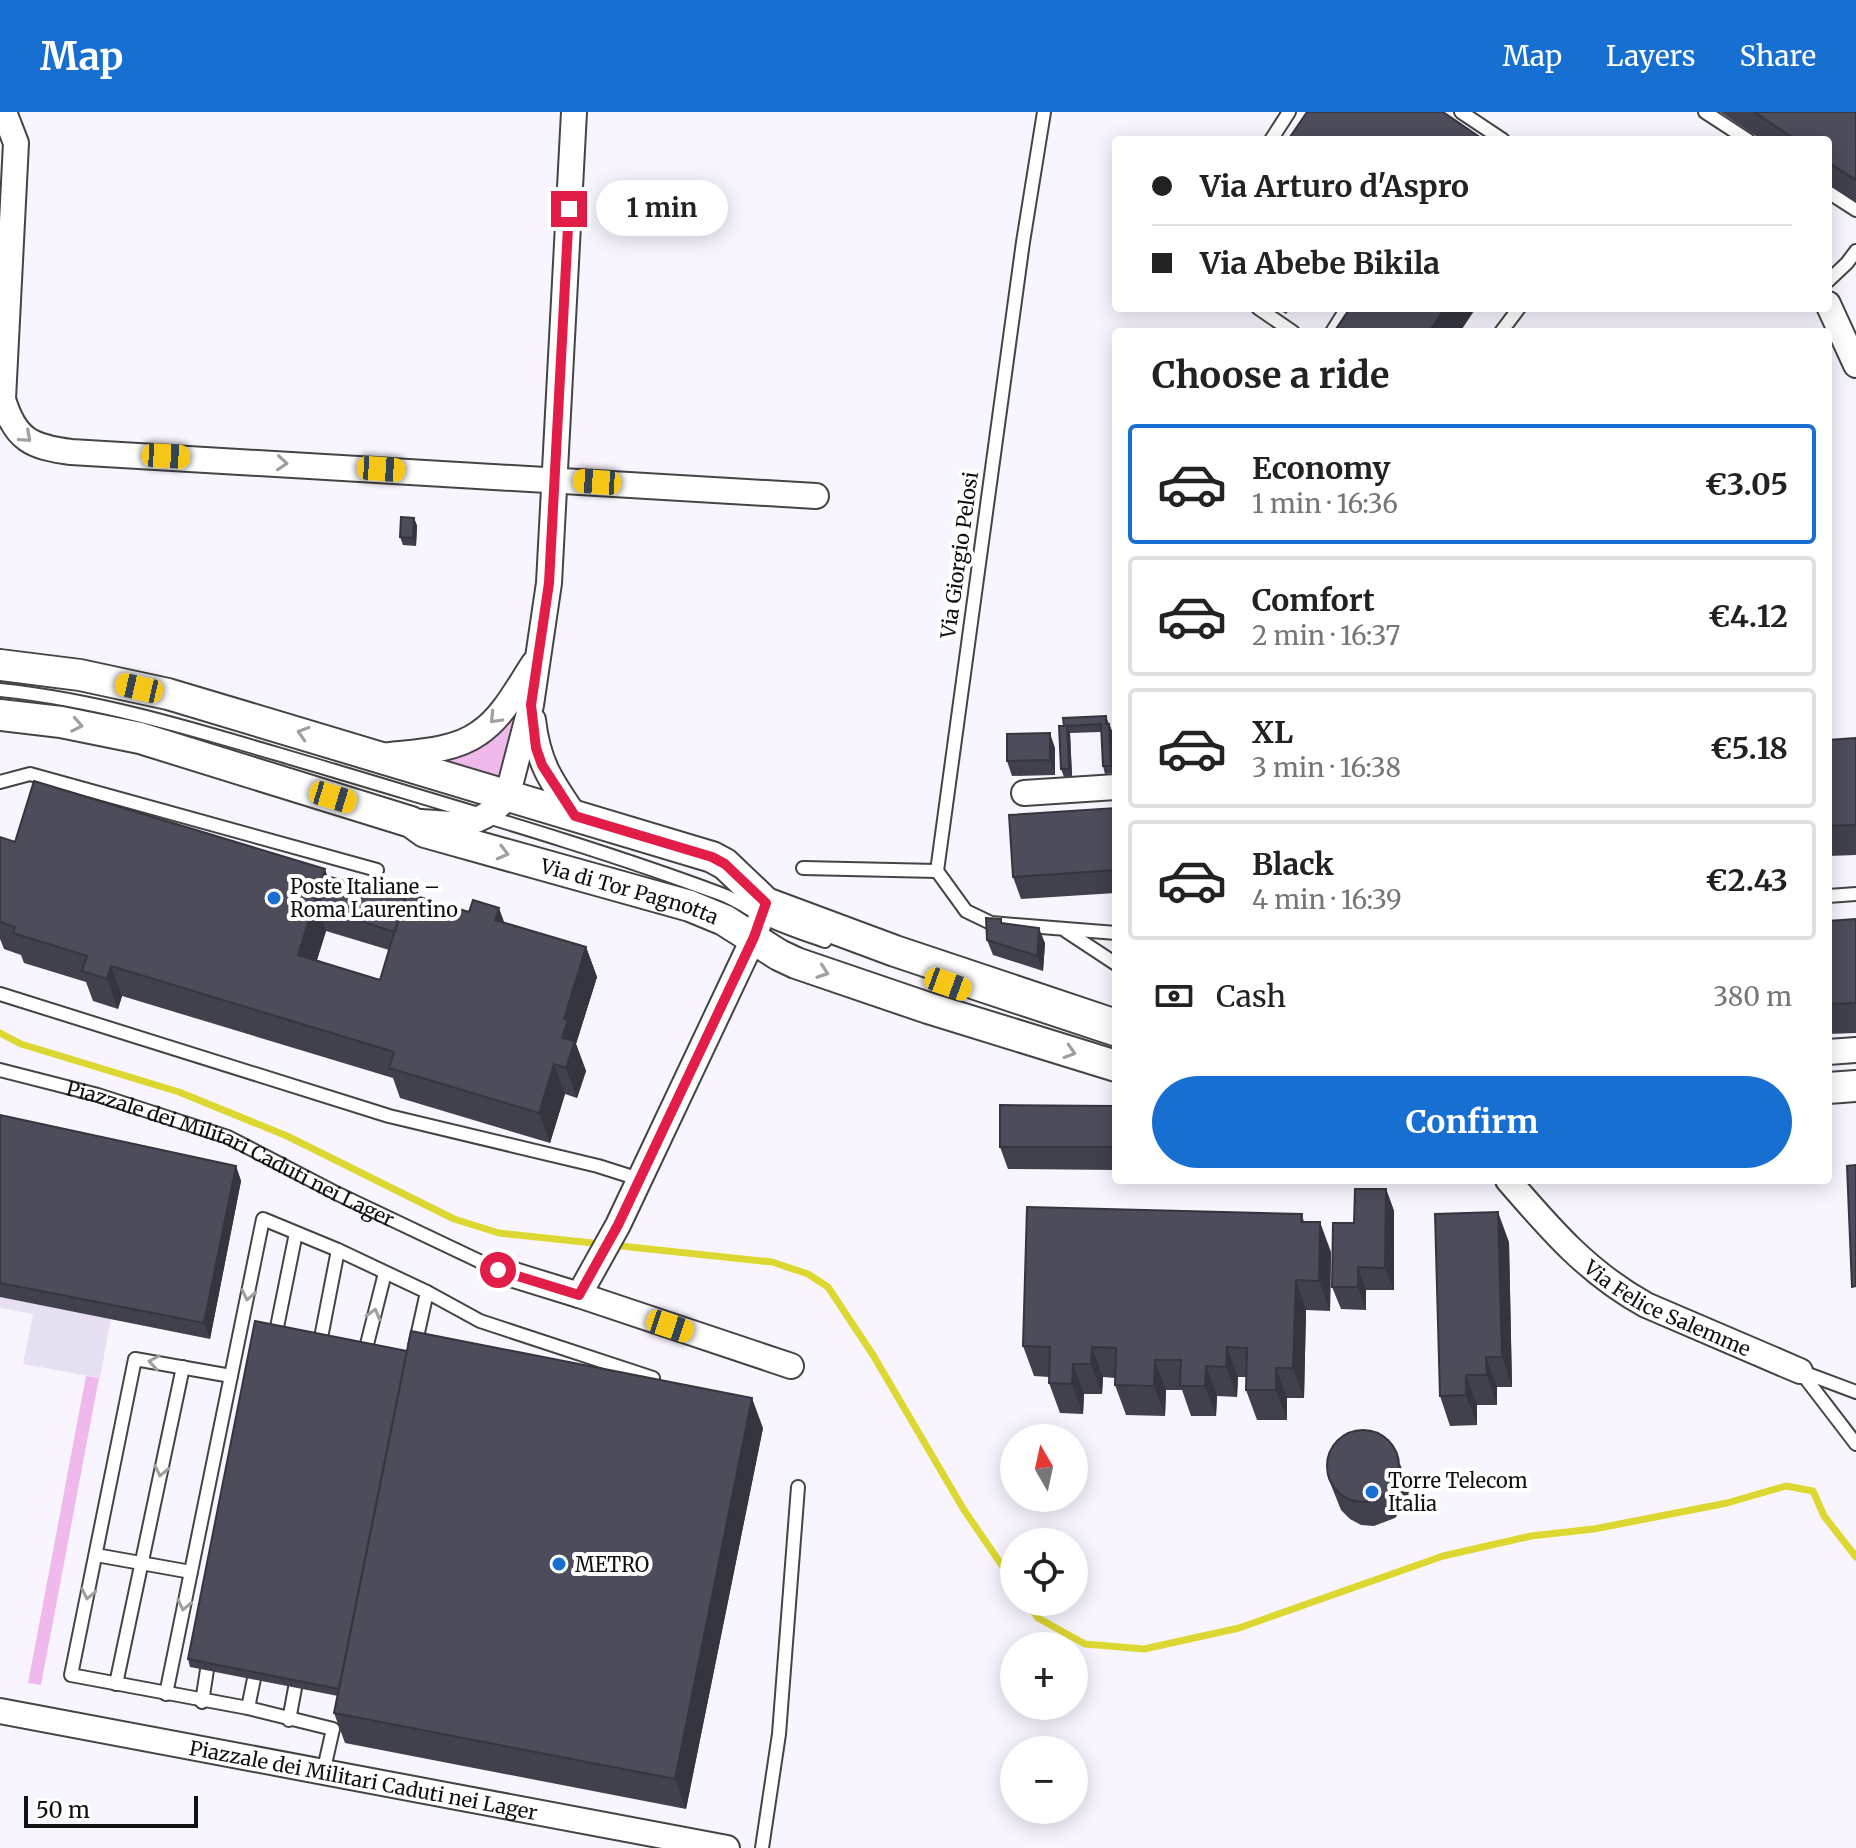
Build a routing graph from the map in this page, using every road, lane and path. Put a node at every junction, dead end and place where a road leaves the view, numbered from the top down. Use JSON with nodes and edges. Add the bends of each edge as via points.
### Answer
{"nodes":[{"id":1,"x":4,"y":112,"type":"edge"},
{"id":2,"x":574,"y":112,"type":"edge"},
{"id":3,"x":1044,"y":112,"type":"edge"},
{"id":4,"x":1289,"y":112,"type":"edge"},
{"id":5,"x":1461,"y":112,"type":"edge"},
{"id":6,"x":1705,"y":112,"type":"edge"},
{"id":7,"x":1274,"y":136,"type":"edge"},
{"id":8,"x":1497,"y":136,"type":"edge"},
{"id":9,"x":1742,"y":136,"type":"edge"},
{"id":10,"x":1832,"y":195,"type":"edge"},
{"id":11,"x":1856,"y":210,"type":"edge"},
{"id":12,"x":1856,"y":251,"type":"edge"},
{"id":13,"x":1832,"y":277,"type":"edge"},
{"id":14,"x":1264,"y":312,"type":"edge"},
{"id":15,"x":1832,"y":312,"type":"edge"},
{"id":16,"x":1287,"y":328,"type":"edge"},
{"id":17,"x":1856,"y":365,"type":"edge"},
{"id":18,"x":556,"y":480,"type":"junction"},
{"id":19,"x":816,"y":496,"type":"dead end"},
{"id":20,"x":539,"y":654,"type":"junction"},
{"id":21,"x":0,"y":665,"type":"edge"},
{"id":22,"x":0,"y":690,"type":"edge"},
{"id":23,"x":531,"y":705,"type":"junction"},
{"id":24,"x":0,"y":715,"type":"edge"},
{"id":25,"x":377,"y":757,"type":"junction"},
{"id":26,"x":0,"y":782,"type":"edge"},
{"id":27,"x":1112,"y":787,"type":"edge"},
{"id":28,"x":1024,"y":793,"type":"dead end"},
{"id":29,"x":497,"y":807,"type":"junction"},
{"id":30,"x":575,"y":816,"type":"junction"},
{"id":31,"x":411,"y":822,"type":"junction"},
{"id":32,"x":803,"y":868,"type":"dead end"},
{"id":33,"x":377,"y":870,"type":"dead end"},
{"id":34,"x":937,"y":871,"type":"junction"},
{"id":35,"x":1856,"y":894,"type":"edge"},
{"id":36,"x":1832,"y":896,"type":"edge"},
{"id":37,"x":761,"y":919,"type":"junction"},
{"id":38,"x":1063,"y":929,"type":"junction"},
{"id":39,"x":1112,"y":933,"type":"edge"},
{"id":40,"x":834,"y":944,"type":"dead end"},
{"id":41,"x":1112,"y":961,"type":"edge"},
{"id":42,"x":890,"y":963,"type":"dead end"},
{"id":43,"x":904,"y":968,"type":"dead end"},
{"id":44,"x":962,"y":989,"type":"dead end"},
{"id":45,"x":0,"y":994,"type":"edge"},
{"id":46,"x":1112,"y":1024,"type":"edge"},
{"id":47,"x":1112,"y":1039,"type":"edge"},
{"id":48,"x":1856,"y":1050,"type":"edge"},
{"id":49,"x":1832,"y":1052,"type":"edge"},
{"id":50,"x":1112,"y":1065,"type":"edge"},
{"id":51,"x":0,"y":1070,"type":"edge"},
{"id":52,"x":1856,"y":1086,"type":"edge"},
{"id":53,"x":1832,"y":1088,"type":"edge"},
{"id":54,"x":639,"y":1179,"type":"junction"},
{"id":55,"x":1511,"y":1184,"type":"edge"},
{"id":56,"x":296,"y":1233,"type":"junction"},
{"id":57,"x":338,"y":1250,"type":"junction"},
{"id":58,"x":498,"y":1270,"type":"joint"},
{"id":59,"x":385,"y":1273,"type":"junction"},
{"id":60,"x":427,"y":1292,"type":"junction"},
{"id":61,"x":579,"y":1295,"type":"junction"},
{"id":62,"x":272,"y":1350,"type":"edge"},
{"id":63,"x":413,"y":1354,"type":"edge"},
{"id":64,"x":317,"y":1360,"type":"edge"},
{"id":65,"x":791,"y":1366,"type":"dead end"},
{"id":66,"x":183,"y":1367,"type":"junction"},
{"id":67,"x":1800,"y":1371,"type":"junction"},
{"id":68,"x":360,"y":1375,"type":"edge"},
{"id":69,"x":231,"y":1376,"type":"junction"},
{"id":70,"x":653,"y":1378,"type":"edge"},
{"id":71,"x":1856,"y":1392,"type":"edge"},
{"id":72,"x":1856,"y":1444,"type":"edge"},
{"id":73,"x":798,"y":1487,"type":"dead end"},
{"id":74,"x":96,"y":1555,"type":"junction"},
{"id":75,"x":141,"y":1563,"type":"junction"},
{"id":76,"x":191,"y":1572,"type":"junction"},
{"id":77,"x":212,"y":1639,"type":"edge"},
{"id":78,"x":260,"y":1650,"type":"edge"},
{"id":79,"x":300,"y":1662,"type":"edge"},
{"id":80,"x":116,"y":1684,"type":"junction"},
{"id":81,"x":166,"y":1694,"type":"junction"},
{"id":82,"x":202,"y":1702,"type":"junction"},
{"id":83,"x":248,"y":1708,"type":"junction"},
{"id":84,"x":0,"y":1711,"type":"edge"},
{"id":85,"x":336,"y":1714,"type":"edge"},
{"id":86,"x":289,"y":1720,"type":"junction"},
{"id":87,"x":333,"y":1729,"type":"junction"},
{"id":88,"x":323,"y":1773,"type":"junction"},
{"id":89,"x":727,"y":1848,"type":"edge"},
{"id":90,"x":762,"y":1848,"type":"edge"}],
"edges":[{"from":1,"to":18,"type":"street","one_way":true,"via":[[16,143],[3,399],[17,430],[33,445],[71,452]]},
{"from":2,"to":18,"type":"street"},
{"from":3,"to":34,"type":"lane","name":"Via Giorgio Pelosi"},
{"from":4,"to":7,"type":"lane"},
{"from":5,"to":8,"type":"lane"},
{"from":6,"to":9,"type":"lane"},
{"from":10,"to":11,"type":"lane"},
{"from":12,"to":13,"type":"lane"},
{"from":14,"to":16,"type":"lane"},
{"from":15,"to":17,"type":"street"},
{"from":18,"to":19,"type":"street"},
{"from":18,"to":20,"type":"street"},
{"from":20,"to":23,"type":"street"},
{"from":20,"to":25,"type":"street","one_way":true,"via":[[505,708],[479,734],[444,747]]},
{"from":25,"to":21,"type":"street","name":"Via di Tor Pagnotta","one_way":true,"via":[[168,694]]},
{"from":22,"to":29,"type":"lane","name":"Via di Tor Pagnotta","via":[[147,716]]},
{"from":23,"to":29,"type":"street"},
{"from":23,"to":30,"type":"street","via":[[542,765]]},
{"from":24,"to":31,"type":"street","name":"Via di Tor Pagnotta","one_way":true,"via":[[140,738]]},
{"from":25,"to":29,"type":"street","name":"Via di Tor Pagnotta"},
{"from":26,"to":33,"type":"lane","via":[[30,774]]},
{"from":27,"to":28,"type":"street"},
{"from":29,"to":30,"type":"street","name":"Via di Tor Pagnotta"},
{"from":29,"to":31,"type":"street","name":"Via di Tor Pagnotta","via":[[475,822]]},
{"from":29,"to":37,"type":"lane","name":"Via di Tor Pagnotta","via":[[740,901]]},
{"from":30,"to":37,"type":"street","name":"Via di Tor Pagnotta","via":[[725,864]]},
{"from":31,"to":37,"type":"street","name":"Via di Tor Pagnotta","one_way":true,"via":[[425,832],[724,920]]},
{"from":32,"to":34,"type":"lane"},
{"from":34,"to":38,"type":"lane","via":[[966,911],[991,923]]},
{"from":35,"to":36,"type":"lane"},
{"from":37,"to":40,"type":"lane","name":"Via di Tor Pagnotta"},
{"from":37,"to":46,"type":"street","name":"Via di Tor Pagnotta","via":[[895,951]]},
{"from":37,"to":50,"type":"street","name":"Via di Tor Pagnotta","one_way":true,"via":[[779,955],[796,963]]},
{"from":37,"to":54,"type":"street"},
{"from":38,"to":39,"type":"lane"},
{"from":38,"to":41,"type":"lane"},
{"from":42,"to":43,"type":"lane"},
{"from":44,"to":47,"type":"lane"},
{"from":45,"to":54,"type":"lane","via":[[389,1116]]},
{"from":48,"to":49,"type":"street"},
{"from":51,"to":58,"type":"lane","name":"Piazzale dei Militari Caduti nei Lager","via":[[228,1137]]},
{"from":52,"to":53,"type":"street"},
{"from":54,"to":61,"type":"street"},
{"from":55,"to":67,"type":"street","name":"Via Felice Salemme","via":[[1559,1239],[1623,1293]]},
{"from":56,"to":57,"type":"lane"},
{"from":56,"to":62,"type":"lane"},
{"from":56,"to":69,"type":"lane","one_way":true,"via":[[263,1219]]},
{"from":57,"to":59,"type":"lane"},
{"from":57,"to":64,"type":"lane"},
{"from":58,"to":61,"type":"street"},
{"from":59,"to":60,"type":"lane"},
{"from":68,"to":59,"type":"lane","one_way":true},
{"from":60,"to":63,"type":"lane"},
{"from":60,"to":70,"type":"lane","via":[[480,1321]]},
{"from":61,"to":65,"type":"street"},
{"from":66,"to":69,"type":"lane"},
{"from":66,"to":74,"type":"lane","one_way":true,"via":[[135,1359]]},
{"from":66,"to":75,"type":"lane","one_way":true},
{"from":67,"to":71,"type":"lane","name":"Via Felice Salemme"},
{"from":67,"to":72,"type":"lane"},
{"from":69,"to":76,"type":"lane"},
{"from":73,"to":90,"type":"lane","via":[[779,1734]]},
{"from":74,"to":75,"type":"lane"},
{"from":74,"to":80,"type":"lane","one_way":true,"via":[[71,1675]]},
{"from":75,"to":76,"type":"lane"},
{"from":75,"to":80,"type":"lane"},
{"from":76,"to":81,"type":"lane","one_way":true},
{"from":77,"to":82,"type":"lane"},
{"from":78,"to":83,"type":"lane"},
{"from":79,"to":86,"type":"lane"},
{"from":80,"to":81,"type":"lane"},
{"from":81,"to":82,"type":"lane"},
{"from":82,"to":83,"type":"lane"},
{"from":83,"to":86,"type":"lane"},
{"from":84,"to":88,"type":"street","name":"Piazzale dei Militari Caduti nei Lager"},
{"from":85,"to":87,"type":"lane"},
{"from":86,"to":87,"type":"lane"},
{"from":87,"to":88,"type":"lane"},
{"from":88,"to":89,"type":"street","name":"Piazzale dei Militari Caduti nei Lager"}]}
